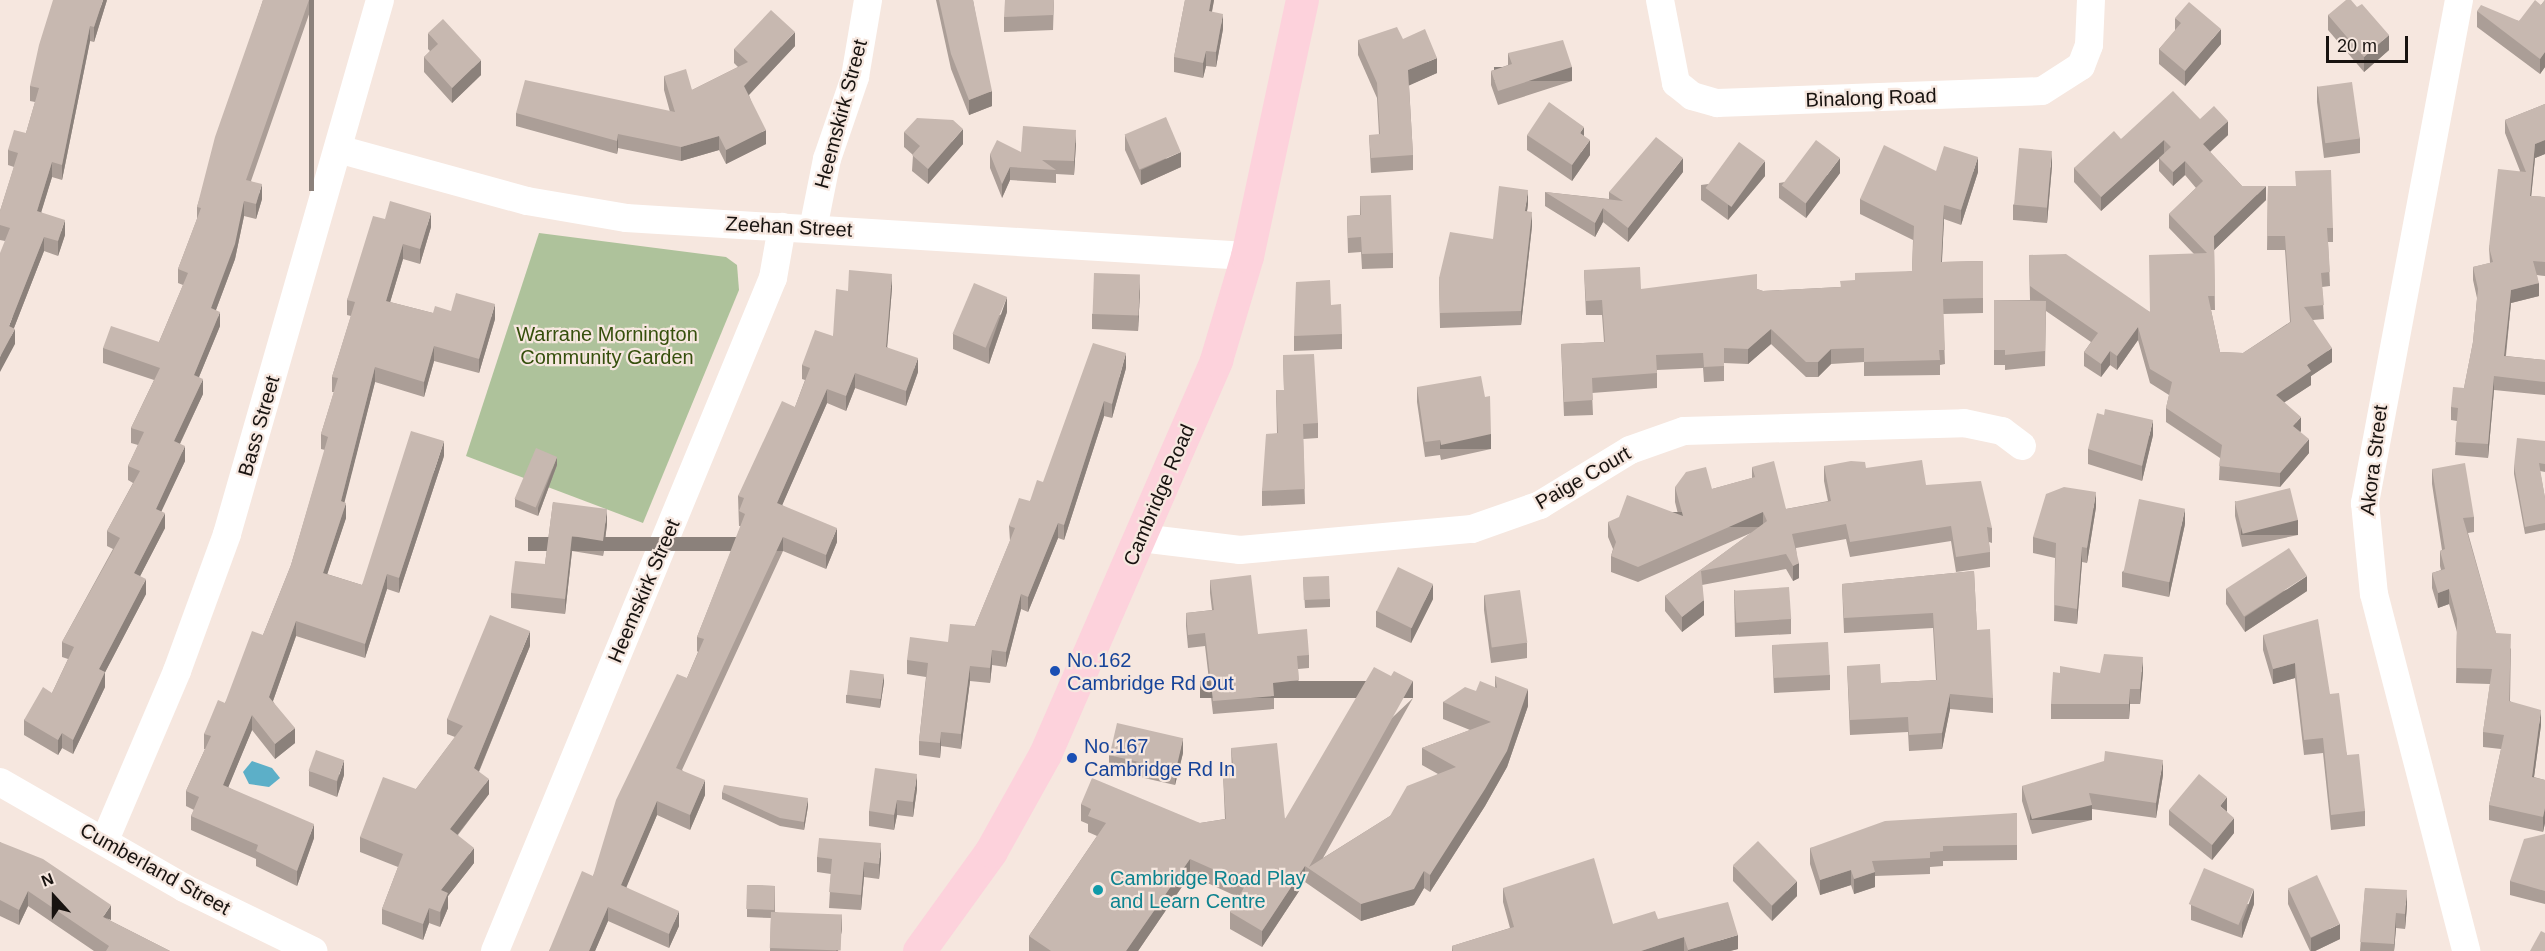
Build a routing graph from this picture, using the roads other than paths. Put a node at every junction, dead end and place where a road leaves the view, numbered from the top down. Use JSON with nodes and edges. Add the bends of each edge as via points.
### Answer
{"nodes":[{"id":1,"x":380,"y":0,"type":"edge"},
{"id":2,"x":868,"y":0,"type":"edge"},
{"id":3,"x":1302,"y":0,"type":"edge"},
{"id":4,"x":1660,"y":0,"type":"edge"},
{"id":5,"x":2091,"y":0,"type":"edge"},
{"id":6,"x":2459,"y":0,"type":"edge"},
{"id":7,"x":338,"y":149,"type":"junction"},
{"id":8,"x":782,"y":227,"type":"junction"},
{"id":9,"x":813,"y":228,"type":"junction"},
{"id":10,"x":1247,"y":255,"type":"junction"},
{"id":11,"x":2022,"y":446,"type":"dead end"},
{"id":12,"x":1141,"y":538,"type":"junction"},
{"id":13,"x":0,"y":782,"type":"edge"},
{"id":14,"x":105,"y":840,"type":"junction"},
{"id":15,"x":313,"y":951,"type":"edge"},
{"id":16,"x":495,"y":951,"type":"edge"},
{"id":17,"x":919,"y":951,"type":"edge"},
{"id":18,"x":2466,"y":951,"type":"edge"}],
"edges":[{"from":1,"to":7,"type":"street","name":"Bass Street"},
{"from":2,"to":9,"type":"street","name":"Heemskirk Street","via":[[855,77],[827,159]]},
{"from":3,"to":10,"type":"main road","name":"Cambridge Road"},
{"from":4,"to":5,"type":"street","name":"Binalong Road","via":[[1676,83],[1717,104],[2042,91],[2081,66],[2089,45]]},
{"from":6,"to":18,"type":"street","name":"Akora Street","via":[[2365,503],[2374,594]]},
{"from":7,"to":8,"type":"street","name":"Zeehan Street","via":[[549,205],[626,218]]},
{"from":7,"to":14,"type":"street","name":"Bass Street","via":[[227,534],[177,671]]},
{"from":8,"to":9,"type":"street","name":"Zeehan Street"},
{"from":8,"to":16,"type":"street","name":"Heemskirk Street","via":[[773,278]]},
{"from":9,"to":10,"type":"street","name":"Zeehan Street"},
{"from":10,"to":12,"type":"main road","name":"Cambridge Road","via":[[1216,360]]},
{"from":11,"to":12,"type":"street","name":"Paige Court","via":[[2002,431],[1964,423],[1684,431],[1630,450],[1540,505],[1472,529],[1240,550]]},
{"from":12,"to":17,"type":"main road","name":"Cambridge Road","via":[[1046,754],[1012,818]]},
{"from":13,"to":14,"type":"street","name":"Cumberland Street"},
{"from":14,"to":15,"type":"street","name":"Cumberland Street","via":[[184,888]]}]}
